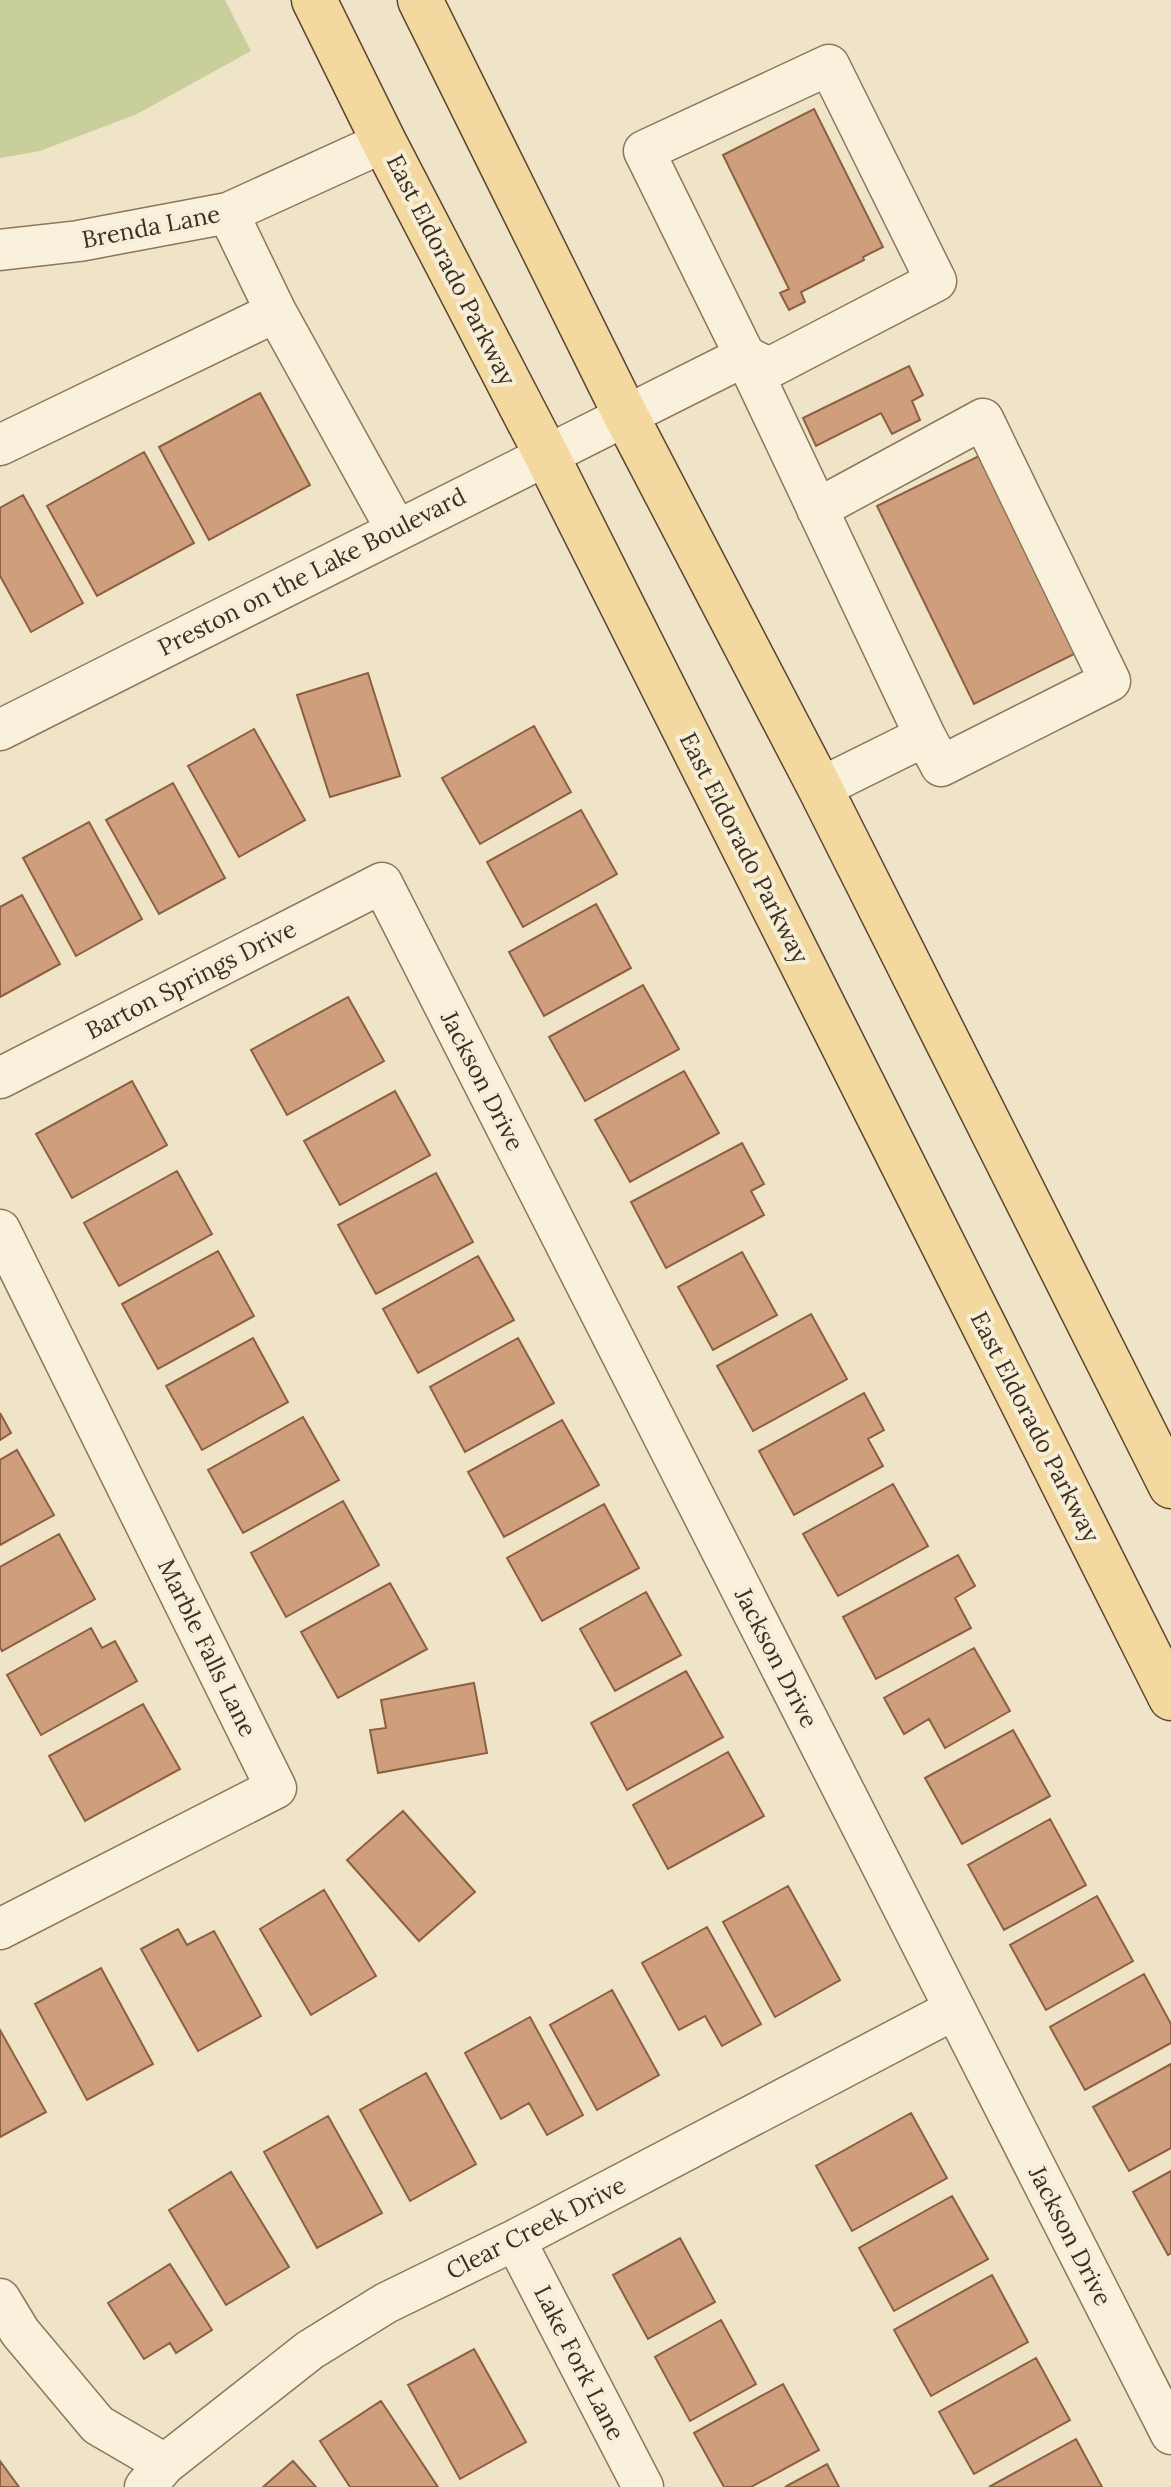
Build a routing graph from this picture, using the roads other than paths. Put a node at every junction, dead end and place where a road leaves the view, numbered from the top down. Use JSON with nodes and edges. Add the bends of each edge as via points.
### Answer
{"nodes":[{"id":1,"x":314,"y":0,"type":"edge"},
{"id":2,"x":420,"y":0,"type":"edge"},
{"id":3,"x":384,"y":142,"type":"junction"},
{"id":4,"x":228,"y":213,"type":"junction"},
{"id":5,"x":0,"y":250,"type":"edge"},
{"id":6,"x":276,"y":312,"type":"junction"},
{"id":7,"x":745,"y":356,"type":"junction"},
{"id":8,"x":625,"y":414,"type":"junction"},
{"id":9,"x":0,"y":445,"type":"edge"},
{"id":10,"x":546,"y":454,"type":"junction"},
{"id":11,"x":817,"y":509,"type":"junction"},
{"id":12,"x":396,"y":529,"type":"junction"},
{"id":13,"x":0,"y":730,"type":"edge"},
{"id":14,"x":925,"y":736,"type":"junction"},
{"id":15,"x":820,"y":788,"type":"junction"},
{"id":16,"x":382,"y":883,"type":"joint"},
{"id":17,"x":0,"y":1078,"type":"edge"},
{"id":18,"x":0,"y":1230,"type":"edge"},
{"id":19,"x":1171,"y":1486,"type":"edge"},
{"id":20,"x":1171,"y":1698,"type":"edge"},
{"id":21,"x":0,"y":1929,"type":"edge"},
{"id":22,"x":955,"y":2009,"type":"junction"},
{"id":23,"x":515,"y":2240,"type":"junction"},
{"id":24,"x":0,"y":2299,"type":"edge"},
{"id":25,"x":1171,"y":2434,"type":"edge"},
{"id":26,"x":155,"y":2476,"type":"edge"},
{"id":27,"x":643,"y":2487,"type":"edge"}],
"edges":[{"from":1,"to":3,"type":"main road","name":"East Eldorado Parkway"},
{"from":2,"to":8,"type":"main road"},
{"from":3,"to":4,"type":"street","name":"Brenda Lane"},
{"from":3,"to":10,"type":"main road","name":"East Eldorado Parkway"},
{"from":4,"to":5,"type":"street","name":"Brenda Lane"},
{"from":4,"to":6,"type":"street"},
{"from":6,"to":9,"type":"street"},
{"from":6,"to":12,"type":"street"},
{"from":7,"to":7,"type":"street","via":[[769,368],[936,281],[829,65],[644,151]]},
{"from":7,"to":8,"type":"street","name":"Preston on the Lake Boulevard"},
{"from":7,"to":11,"type":"street"},
{"from":8,"to":10,"type":"street","name":"Preston on the Lake Boulevard"},
{"from":8,"to":15,"type":"main road"},
{"from":10,"to":12,"type":"street","name":"Preston on the Lake Boulevard"},
{"from":10,"to":20,"type":"main road","name":"East Eldorado Parkway"},
{"from":11,"to":14,"type":"street"},
{"from":11,"to":14,"type":"street","via":[[983,419],[1110,681],[941,766]]},
{"from":12,"to":13,"type":"street","name":"Preston on the Lake Boulevard"},
{"from":14,"to":15,"type":"street"},
{"from":15,"to":19,"type":"main road"},
{"from":16,"to":17,"type":"street","name":"Barton Springs Drive"},
{"from":16,"to":22,"type":"street","name":"Jackson Drive"},
{"from":18,"to":21,"type":"street","name":"Marble Falls Lane","via":[[276,1788]]},
{"from":22,"to":23,"type":"street","name":"Clear Creek Drive"},
{"from":22,"to":25,"type":"street","name":"Jackson Drive"},
{"from":23,"to":26,"type":"street","name":"Clear Creek Drive","via":[[386,2303],[310,2350]]},
{"from":23,"to":27,"type":"street","name":"Lake Fork Lane"},
{"from":24,"to":26,"type":"street","via":[[20,2332],[98,2425]]}]}
